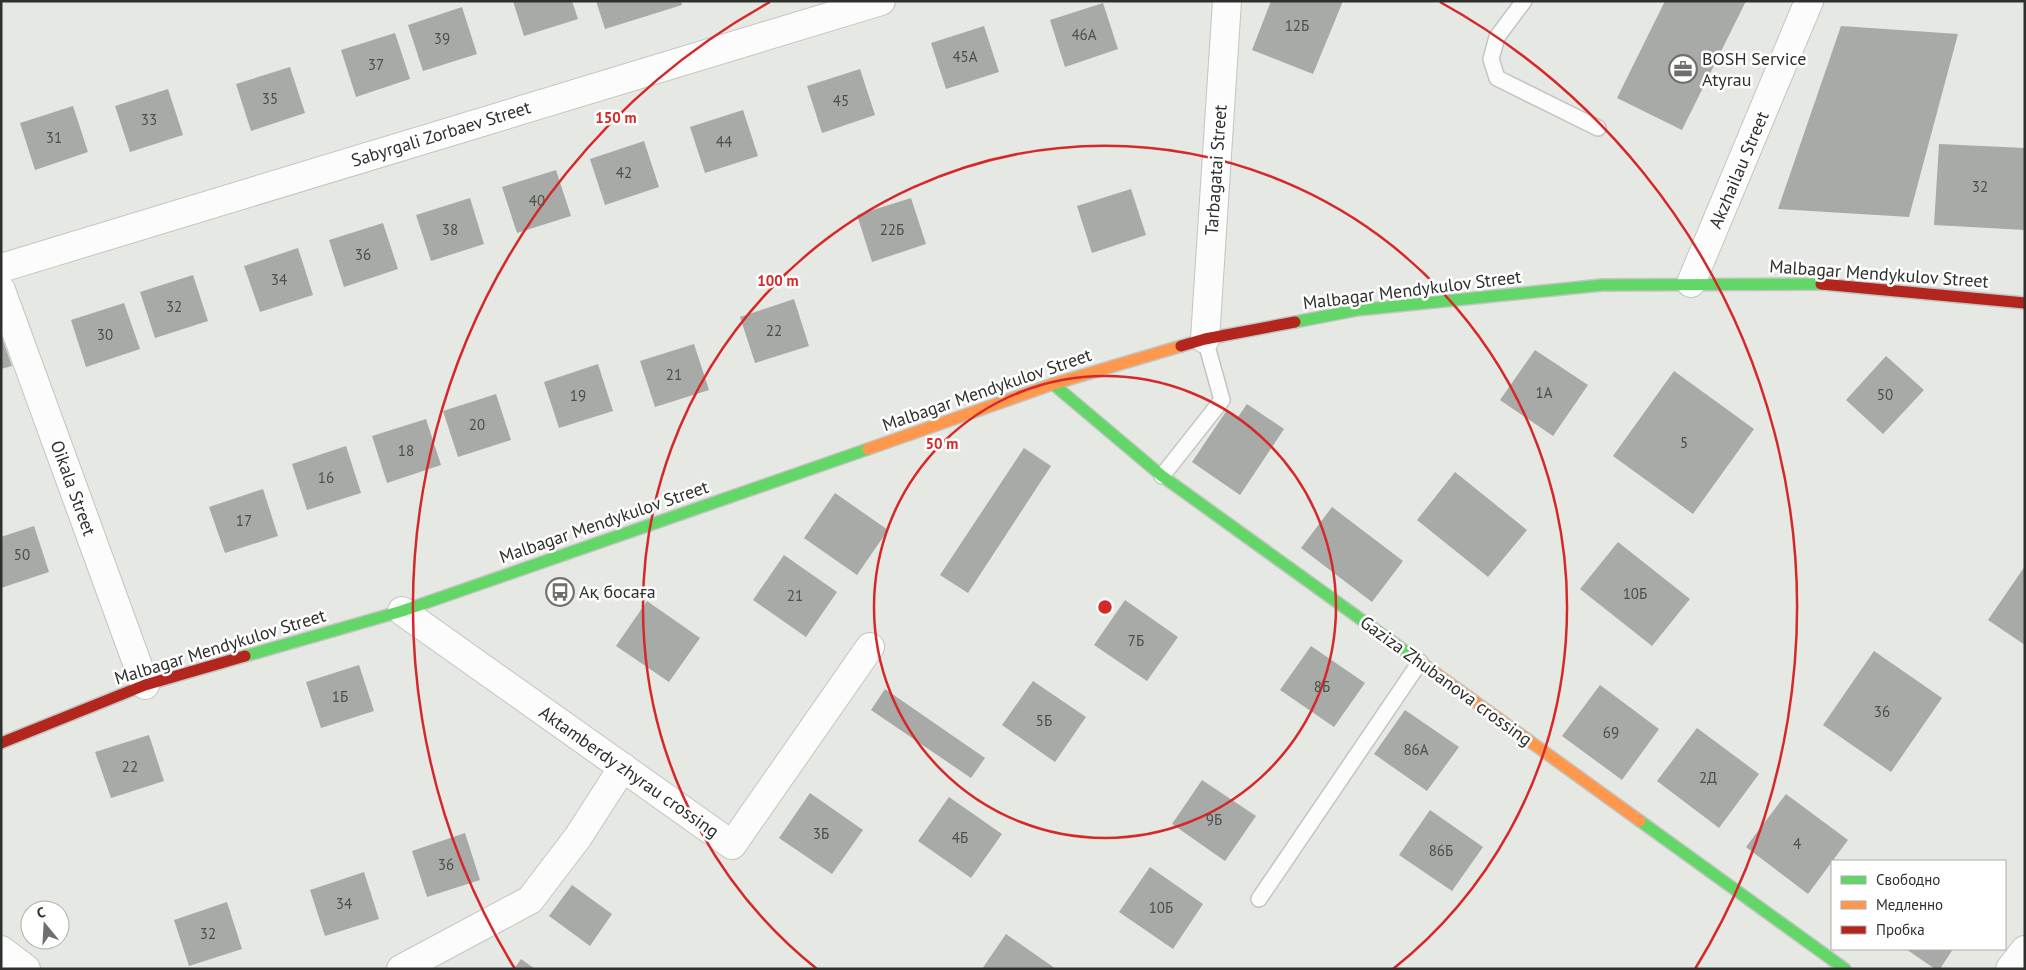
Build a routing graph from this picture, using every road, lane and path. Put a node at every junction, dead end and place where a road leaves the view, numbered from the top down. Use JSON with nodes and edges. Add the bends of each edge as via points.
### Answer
{"nodes":[{"id":1,"x":881,"y":1,"type":"edge"},
{"id":2,"x":1227,"y":1,"type":"edge"},
{"id":3,"x":1524,"y":1,"type":"edge"},
{"id":4,"x":1809,"y":1,"type":"edge"},
{"id":5,"x":1598,"y":128,"type":"dead end"},
{"id":6,"x":1,"y":268,"type":"edge"},
{"id":7,"x":1691,"y":283,"type":"junction"},
{"id":8,"x":1,"y":290,"type":"edge"},
{"id":9,"x":2025,"y":303,"type":"edge"},
{"id":10,"x":1205,"y":339,"type":"junction"},
{"id":11,"x":1053,"y":384,"type":"junction"},
{"id":12,"x":1162,"y":476,"type":"junction"},
{"id":13,"x":402,"y":611,"type":"junction"},
{"id":14,"x":870,"y":647,"type":"dead end"},
{"id":15,"x":1420,"y":662,"type":"junction"},
{"id":16,"x":145,"y":685,"type":"junction"},
{"id":17,"x":1,"y":743,"type":"edge"},
{"id":18,"x":623,"y":767,"type":"junction"},
{"id":19,"x":1258,"y":899,"type":"dead end"},
{"id":20,"x":1,"y":950,"type":"edge"},
{"id":21,"x":2025,"y":950,"type":"edge"},
{"id":22,"x":26,"y":969,"type":"edge"},
{"id":23,"x":401,"y":969,"type":"edge"},
{"id":24,"x":1845,"y":969,"type":"edge"},
{"id":25,"x":2010,"y":969,"type":"edge"}],
"edges":[{"from":1,"to":6,"type":"street","name":"Sabyrgali Zorbaev Street"},
{"from":2,"to":10,"type":"street","name":"Tarbagatai Street"},
{"from":3,"to":5,"type":"lane","via":[[1497,37],[1491,59],[1497,78]]},
{"from":4,"to":7,"type":"street","name":"Akzhailau Street"},
{"from":7,"to":9,"type":"main road","name":"Malbagar Mendykulov Street","via":[[1805,283]]},
{"from":7,"to":10,"type":"main road","name":"Malbagar Mendykulov Street","via":[[1602,285],[1357,310]]},
{"from":8,"to":16,"type":"street","name":"Oikala Street"},
{"from":10,"to":11,"type":"main road","name":"Malbagar Mendykulov Street"},
{"from":10,"to":12,"type":"lane","via":[[1222,400]]},
{"from":11,"to":12,"type":"main road","name":"Gaziza Zhubanova crossing"},
{"from":11,"to":13,"type":"main road","name":"Malbagar Mendykulov Street"},
{"from":12,"to":15,"type":"main road","name":"Gaziza Zhubanova crossing"},
{"from":13,"to":16,"type":"main road","name":"Malbagar Mendykulov Street"},
{"from":13,"to":18,"type":"street","name":"Aktamberdy zhyrau crossing"},
{"from":14,"to":18,"type":"street","name":"Aktamberdy zhyrau crossing","via":[[732,845]]},
{"from":15,"to":19,"type":"lane"},
{"from":15,"to":24,"type":"main road","name":"Gaziza Zhubanova crossing"},
{"from":16,"to":17,"type":"main road","name":"Malbagar Mendykulov Street"},
{"from":18,"to":23,"type":"street","via":[[578,838],[530,900]]},
{"from":20,"to":22,"type":"street"},
{"from":21,"to":25,"type":"street"}]}
